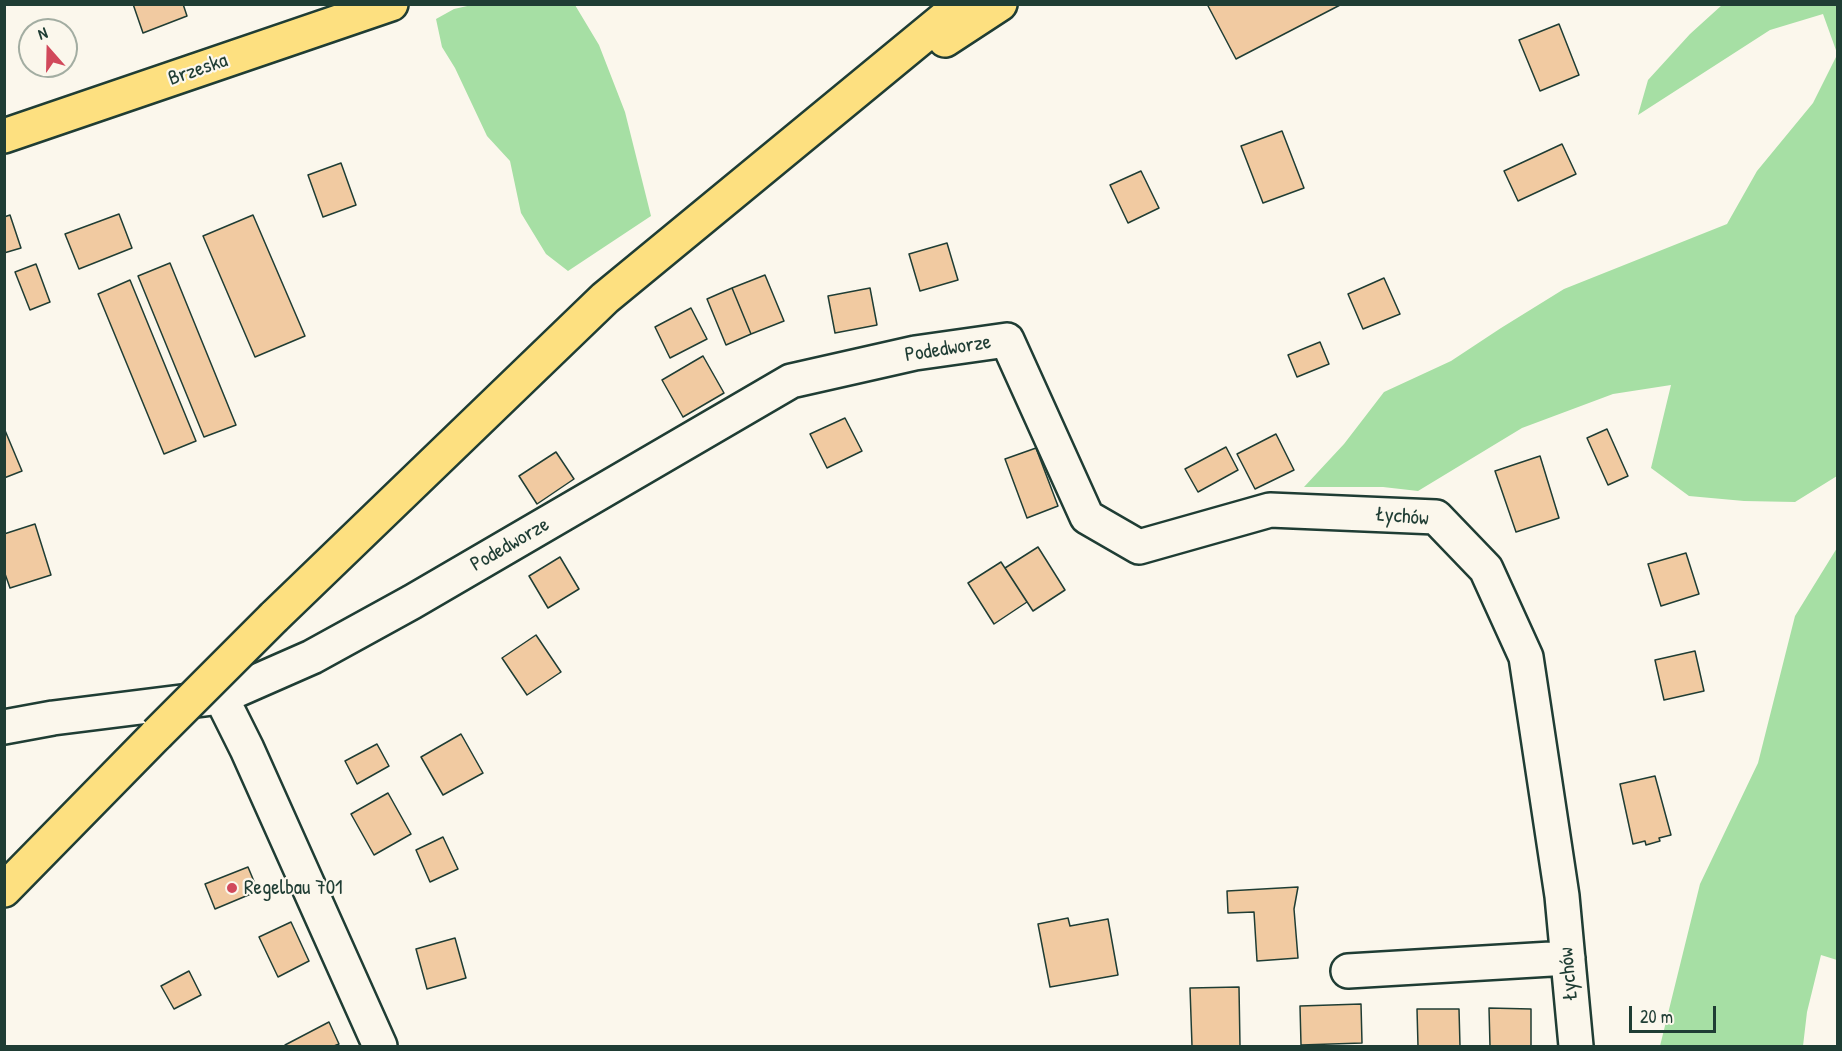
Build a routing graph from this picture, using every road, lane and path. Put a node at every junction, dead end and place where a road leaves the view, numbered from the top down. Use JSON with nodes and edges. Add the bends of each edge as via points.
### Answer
{"nodes":[{"id":1,"x":391,"y":4,"type":"edge"},
{"id":2,"x":962,"y":4,"type":"edge"},
{"id":3,"x":1000,"y":4,"type":"edge"},
{"id":4,"x":827,"y":116,"type":"junction"},
{"id":5,"x":4,"y":136,"type":"edge"},
{"id":6,"x":1007,"y":340,"type":"joint"},
{"id":7,"x":221,"y":697,"type":"junction"},
{"id":8,"x":4,"y":727,"type":"edge"},
{"id":9,"x":4,"y":890,"type":"edge"},
{"id":10,"x":1568,"y":958,"type":"junction"},
{"id":11,"x":1348,"y":971,"type":"dead end"},
{"id":12,"x":380,"y":1047,"type":"edge"},
{"id":13,"x":1576,"y":1047,"type":"edge"}],
"edges":[{"from":1,"to":5,"type":"main road","name":"Brzeska"},
{"from":2,"to":4,"type":"main road"},
{"from":3,"to":4,"type":"main road"},
{"from":4,"to":9,"type":"main road","bridge":true,"via":[[605,297],[274,617]]},
{"from":6,"to":7,"type":"street","name":"Podedworze","via":[[915,353],[791,381],[412,602],[312,657]]},
{"from":6,"to":10,"type":"street","name":"Łychów","via":[[1087,517],[1139,547],[1270,510],[1436,518],[1486,569],[1526,657]]},
{"from":7,"to":8,"type":"street","name":"Podedworze"},
{"from":7,"to":12,"type":"street"},
{"from":10,"to":11,"type":"street"},
{"from":10,"to":13,"type":"street","name":"Łychów"}]}
